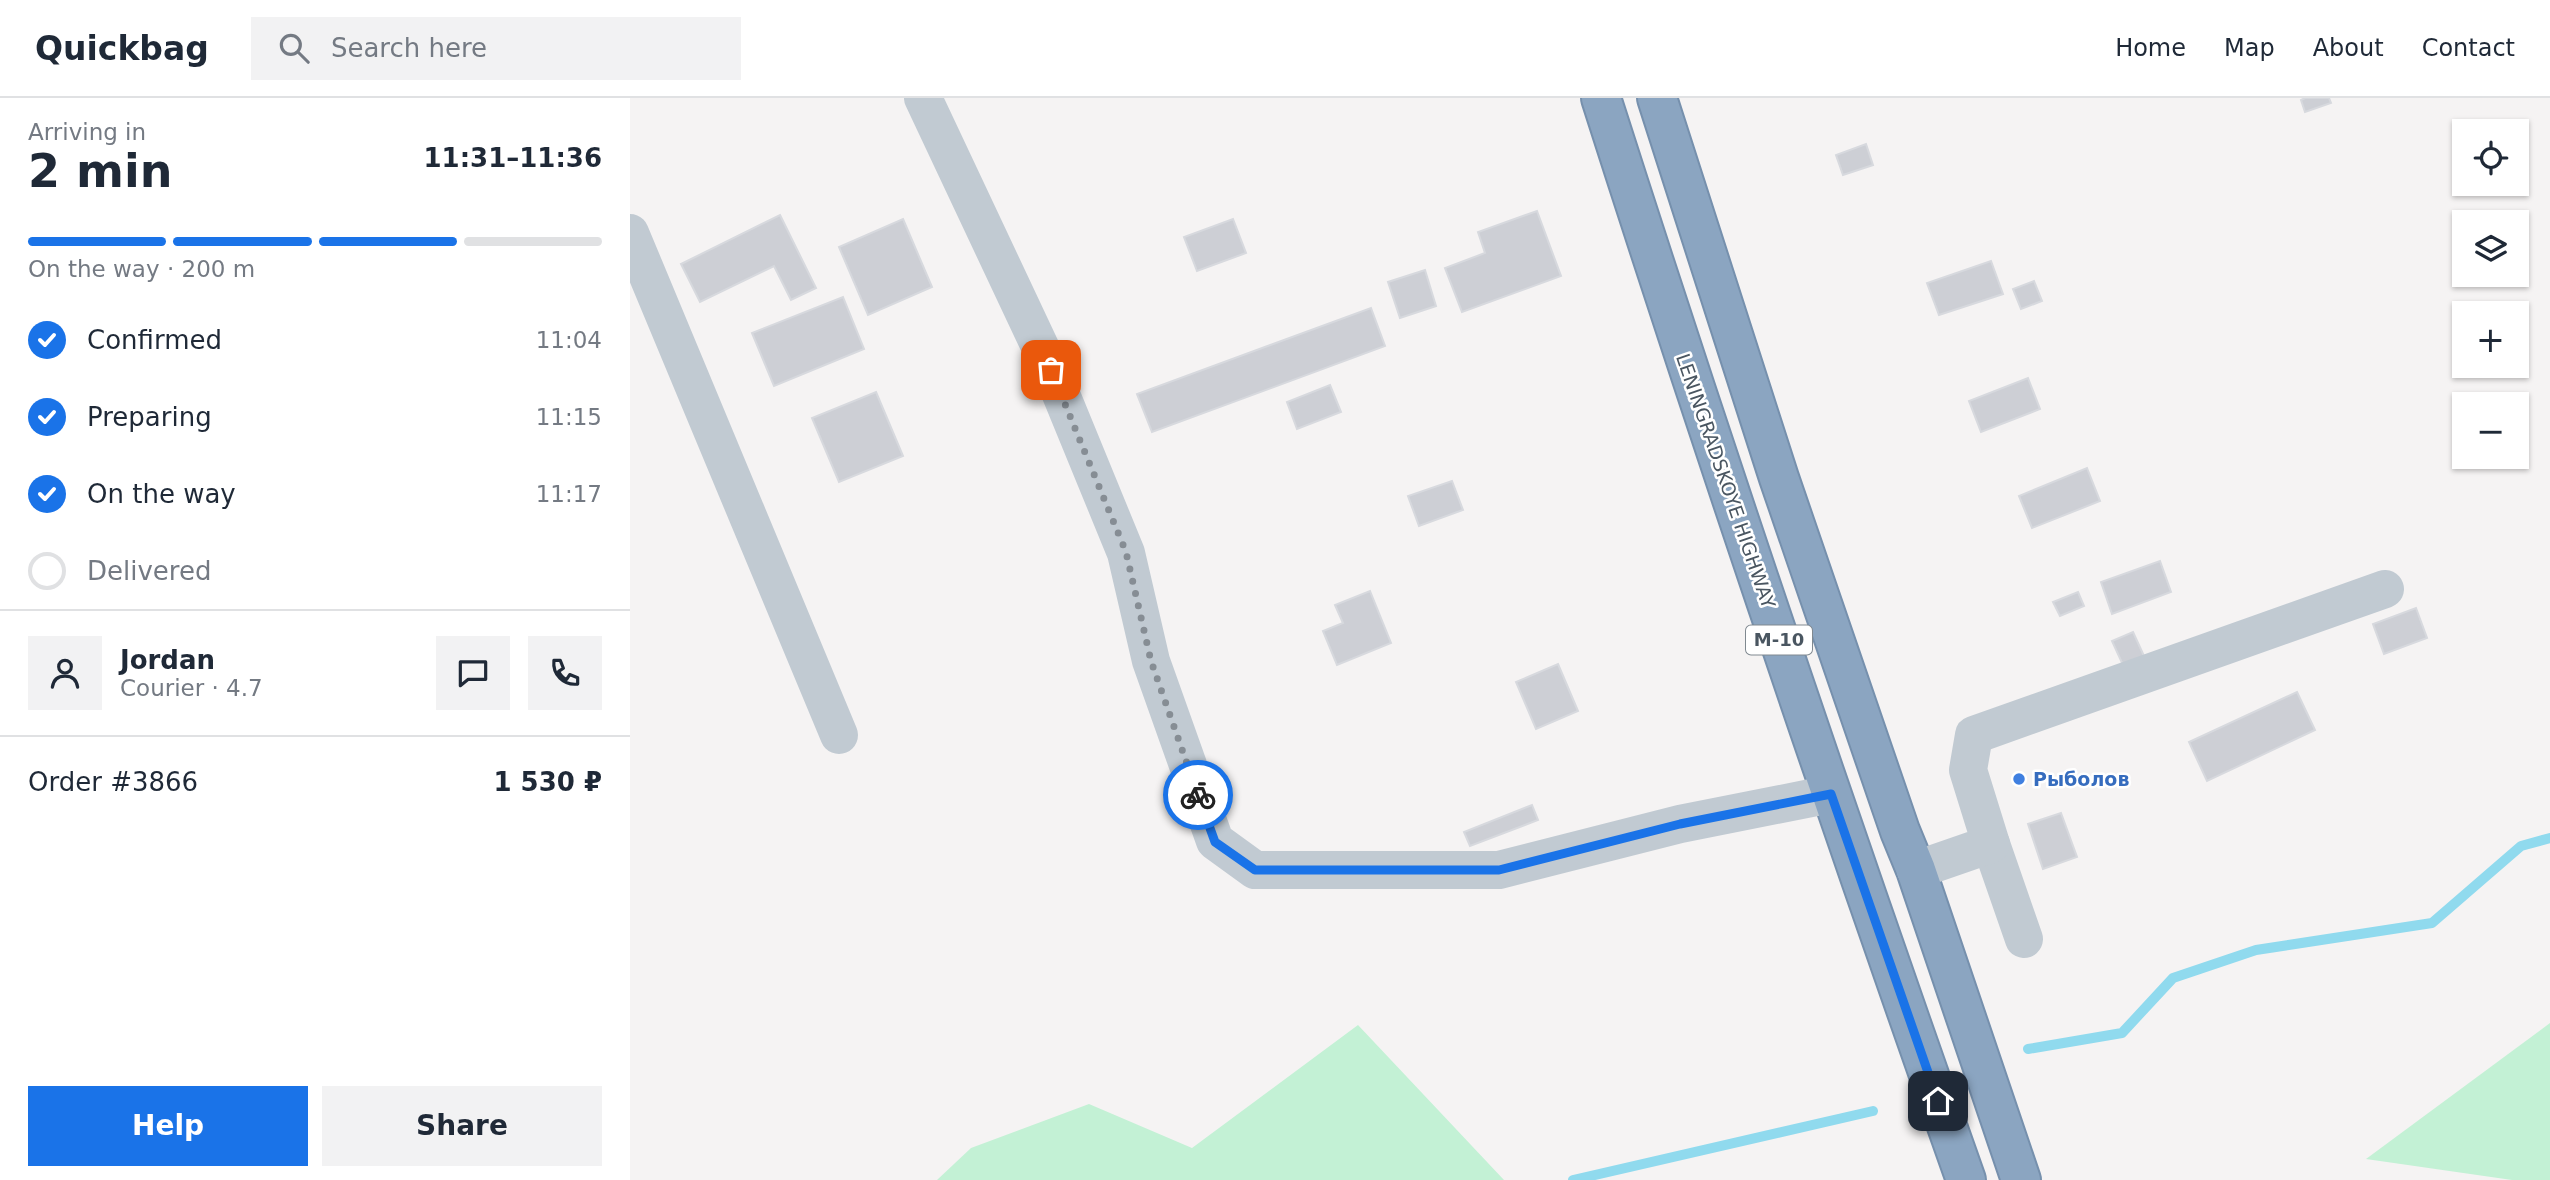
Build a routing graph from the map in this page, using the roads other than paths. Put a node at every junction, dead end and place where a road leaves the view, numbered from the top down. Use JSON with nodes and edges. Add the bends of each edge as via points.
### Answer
{"nodes":[{"id":1,"x":923,"y":98,"type":"edge"},
{"id":2,"x":1601,"y":98,"type":"edge"},
{"id":3,"x":1657,"y":98,"type":"edge"},
{"id":4,"x":630,"y":233,"type":"edge"},
{"id":5,"x":2385,"y":589,"type":"dead end"},
{"id":6,"x":839,"y":735,"type":"dead end"},
{"id":7,"x":1831,"y":794,"type":"junction"},
{"id":8,"x":1991,"y":844,"type":"junction"},
{"id":9,"x":1916,"y":870,"type":"junction"},
{"id":10,"x":2024,"y":939,"type":"dead end"},
{"id":11,"x":1966,"y":1180,"type":"edge"},
{"id":12,"x":2021,"y":1180,"type":"edge"}],
"edges":[{"from":1,"to":7,"type":"street","via":[[1051,370],[1126,552],[1151,661],[1215,842],[1255,870],[1499,870],[1680,824]]},
{"from":2,"to":7,"type":"highway","name":"LENINGRADSKOYE HIGHWAY","number":"М-10"},
{"from":3,"to":9,"type":"highway","number":"М-10","via":[[1779,478]]},
{"from":4,"to":6,"type":"street"},
{"from":5,"to":8,"type":"street","via":[[1974,735],[1968,769]]},
{"from":7,"to":11,"type":"highway","name":"LENINGRADSKOYE HIGHWAY","number":"М-10"},
{"from":8,"to":9,"type":"street"},
{"from":8,"to":10,"type":"street"},
{"from":9,"to":12,"type":"highway","number":"М-10"}]}
